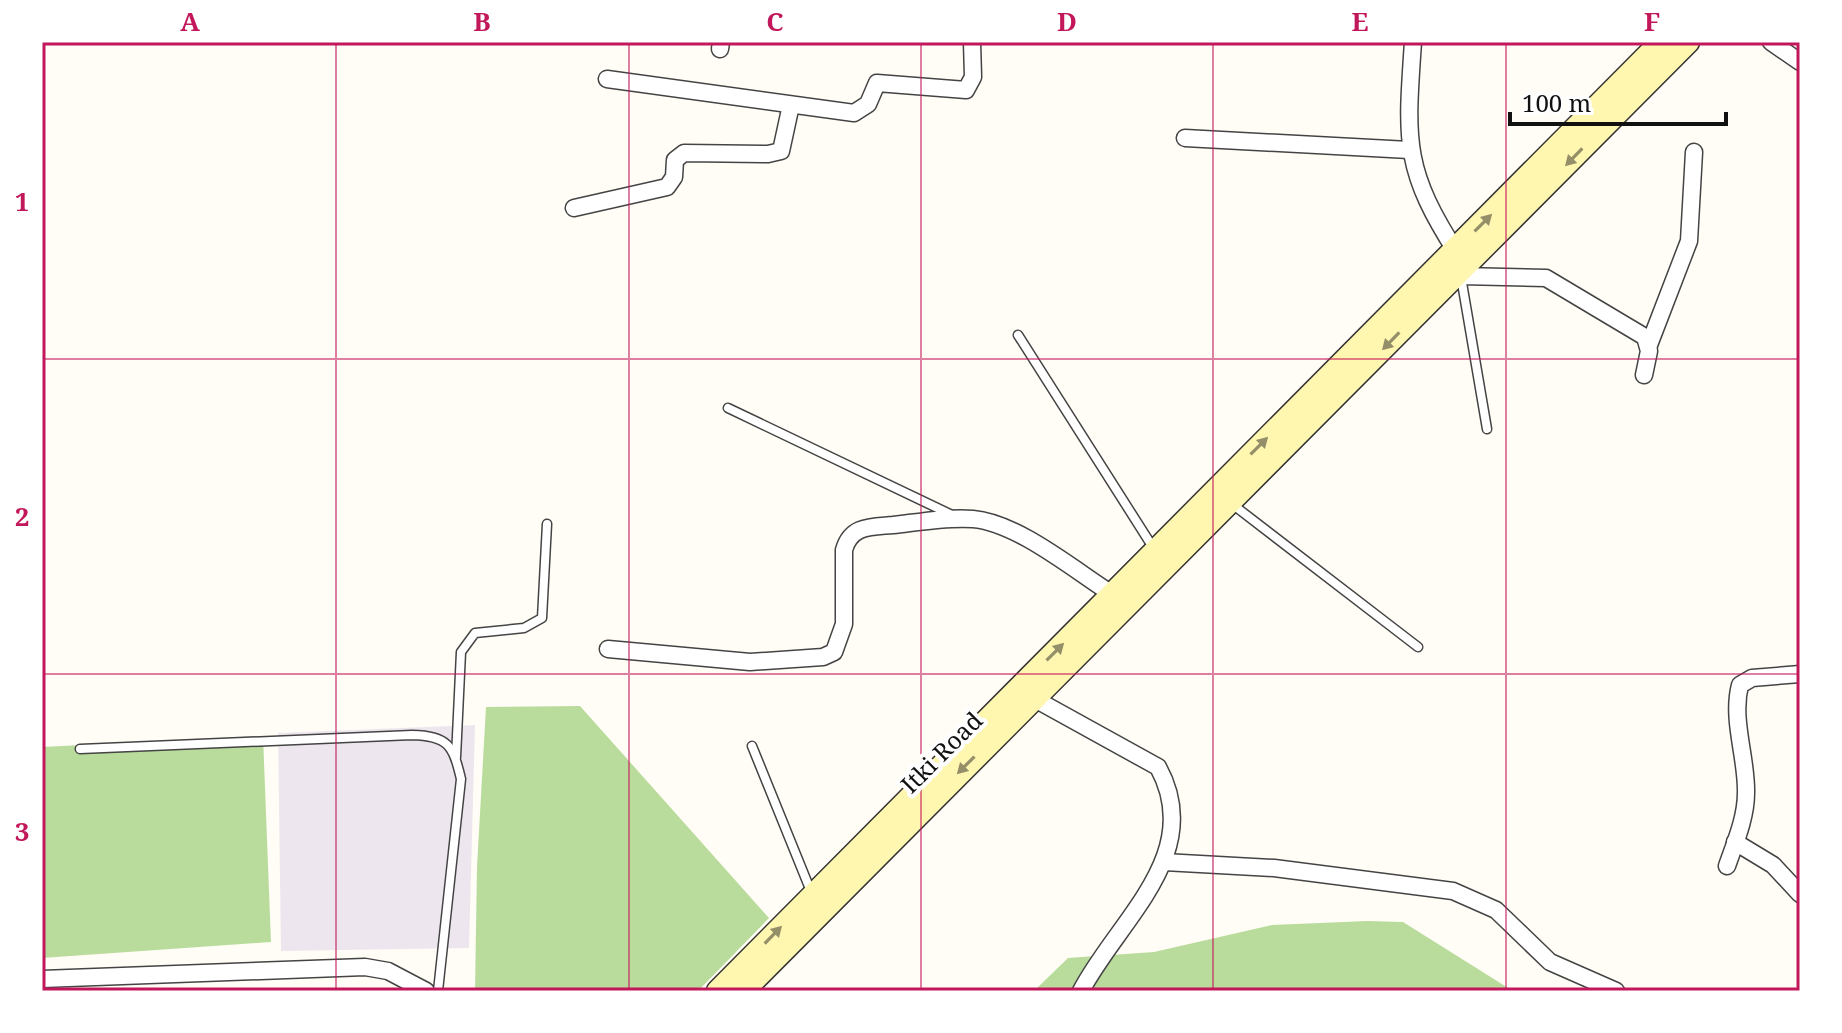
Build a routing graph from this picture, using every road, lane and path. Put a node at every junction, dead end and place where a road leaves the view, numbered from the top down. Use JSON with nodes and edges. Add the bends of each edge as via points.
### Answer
{"nodes":[{"id":1,"x":972,"y":42,"type":"edge"},
{"id":2,"x":1413,"y":42,"type":"edge"},
{"id":3,"x":1661,"y":42,"type":"edge"},
{"id":4,"x":1688,"y":42,"type":"edge"},
{"id":5,"x":1771,"y":42,"type":"edge"},
{"id":6,"x":1800,"y":62,"type":"edge"},
{"id":7,"x":607,"y":79,"type":"dead end"},
{"id":8,"x":791,"y":105,"type":"junction"},
{"id":9,"x":1185,"y":138,"type":"dead end"},
{"id":10,"x":1409,"y":150,"type":"junction"},
{"id":11,"x":1694,"y":152,"type":"dead end"},
{"id":12,"x":574,"y":208,"type":"dead end"},
{"id":13,"x":1458,"y":269,"type":"junction"},
{"id":14,"x":1018,"y":335,"type":"dead end"},
{"id":15,"x":1649,"y":345,"type":"junction"},
{"id":16,"x":1644,"y":375,"type":"dead end"},
{"id":17,"x":728,"y":408,"type":"dead end"},
{"id":18,"x":1487,"y":429,"type":"dead end"},
{"id":19,"x":1218,"y":507,"type":"junction"},
{"id":20,"x":960,"y":519,"type":"junction"},
{"id":21,"x":547,"y":524,"type":"dead end"},
{"id":22,"x":1168,"y":546,"type":"junction"},
{"id":23,"x":1112,"y":594,"type":"junction"},
{"id":24,"x":1418,"y":647,"type":"dead end"},
{"id":25,"x":608,"y":649,"type":"dead end"},
{"id":26,"x":1800,"y":674,"type":"edge"},
{"id":27,"x":1033,"y":698,"type":"junction"},
{"id":28,"x":752,"y":746,"type":"dead end"},
{"id":29,"x":80,"y":749,"type":"dead end"},
{"id":30,"x":456,"y":757,"type":"junction"},
{"id":31,"x":1735,"y":842,"type":"junction"},
{"id":32,"x":1164,"y":862,"type":"junction"},
{"id":33,"x":1727,"y":866,"type":"dead end"},
{"id":34,"x":1800,"y":894,"type":"edge"},
{"id":35,"x":812,"y":895,"type":"junction"},
{"id":36,"x":42,"y":979,"type":"edge"},
{"id":37,"x":426,"y":991,"type":"edge"},
{"id":38,"x":438,"y":991,"type":"edge"},
{"id":39,"x":718,"y":991,"type":"edge"},
{"id":40,"x":743,"y":991,"type":"edge"},
{"id":41,"x":1081,"y":991,"type":"edge"},
{"id":42,"x":1616,"y":991,"type":"edge"}],
"edges":[{"from":1,"to":8,"type":"street","via":[[973,77],[966,90],[884,82],[877,83],[868,104],[854,113]]},
{"from":2,"to":10,"type":"street"},
{"from":13,"to":3,"type":"main road","one_way":true},
{"from":4,"to":13,"type":"main road","one_way":true},
{"from":5,"to":6,"type":"street"},
{"from":7,"to":8,"type":"street"},
{"from":8,"to":12,"type":"street","via":[[781,151],[684,153],[675,160],[667,187]]},
{"from":9,"to":10,"type":"street"},
{"from":10,"to":13,"type":"street","via":[[1429,211]]},
{"from":11,"to":15,"type":"street","via":[[1689,241]]},
{"from":13,"to":15,"type":"street","via":[[1546,278],[1645,337]]},
{"from":13,"to":18,"type":"lane"},
{"from":13,"to":19,"type":"main road","one_way":true},
{"from":19,"to":13,"type":"main road","one_way":true},
{"from":14,"to":22,"type":"lane"},
{"from":15,"to":16,"type":"street"},
{"from":17,"to":20,"type":"lane"},
{"from":19,"to":22,"type":"main road"},
{"from":19,"to":24,"type":"lane"},
{"from":20,"to":23,"type":"street","via":[[1003,528]]},
{"from":20,"to":25,"type":"street","via":[[853,532],[844,550],[842,633],[834,652],[823,657],[729,662]]},
{"from":21,"to":30,"type":"lane","via":[[542,618],[524,628],[475,633],[461,652]]},
{"from":22,"to":23,"type":"main road"},
{"from":22,"to":27,"type":"main road","name":"Itki Road"},
{"from":35,"to":23,"type":"main road","one_way":true},
{"from":26,"to":31,"type":"street","via":[[1752,678],[1740,685],[1746,793]]},
{"from":27,"to":32,"type":"street","via":[[1158,767],[1168,784],[1173,812]]},
{"from":27,"to":40,"type":"main road","name":"Itki Road","one_way":true},
{"from":28,"to":35,"type":"lane"},
{"from":29,"to":30,"type":"lane","via":[[412,735],[447,742]]},
{"from":30,"to":38,"type":"lane","via":[[460,806]]},
{"from":31,"to":33,"type":"street"},
{"from":31,"to":34,"type":"street","via":[[1773,865]]},
{"from":32,"to":41,"type":"street"},
{"from":32,"to":42,"type":"street","via":[[1274,868],[1453,891],[1496,910],[1550,962]]},
{"from":39,"to":35,"type":"main road","one_way":true},
{"from":36,"to":37,"type":"street","via":[[365,967],[388,971]]}]}
